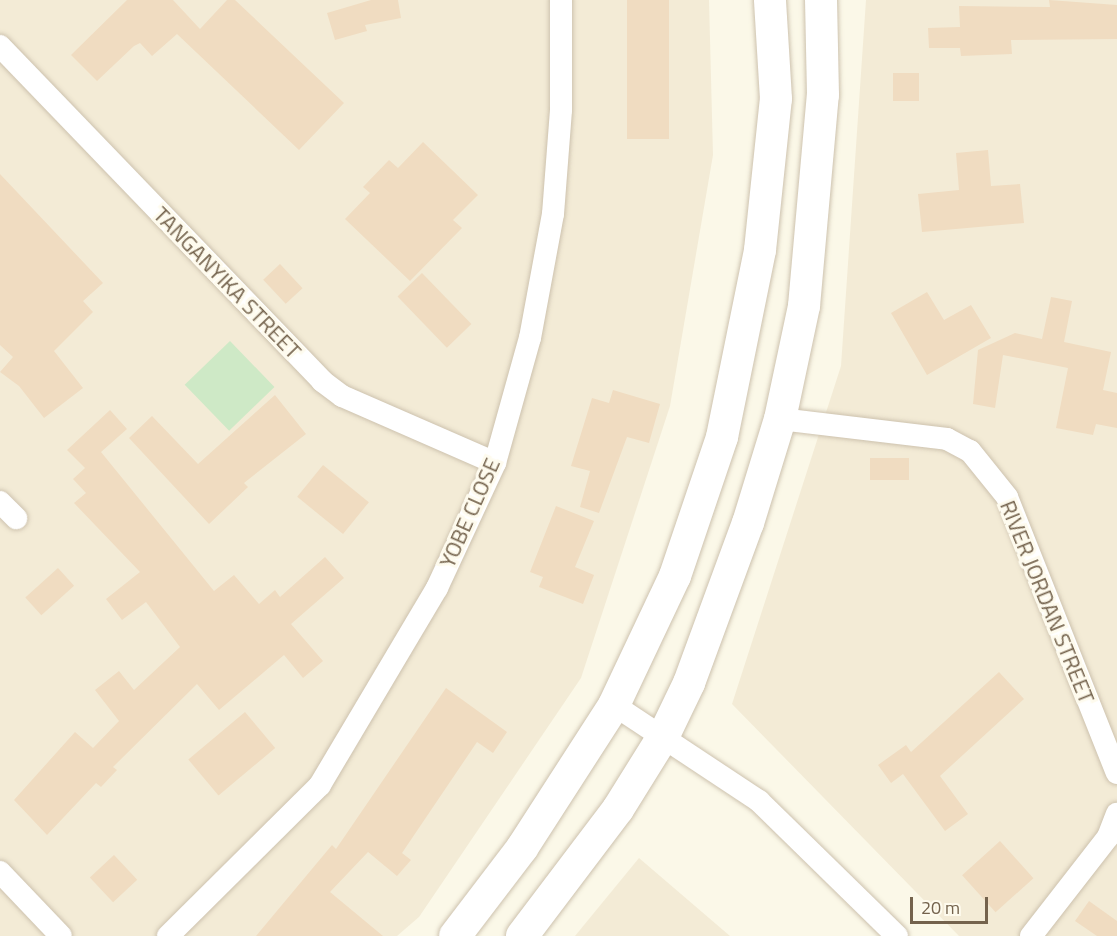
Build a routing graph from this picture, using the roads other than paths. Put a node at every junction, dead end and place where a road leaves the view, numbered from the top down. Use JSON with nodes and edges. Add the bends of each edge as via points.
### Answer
{"nodes":[{"id":1,"x":561,"y":0,"type":"edge"},
{"id":2,"x":770,"y":0,"type":"edge"},
{"id":3,"x":821,"y":0,"type":"edge"},
{"id":4,"x":0,"y":46,"type":"edge"},
{"id":5,"x":780,"y":419,"type":"junction"},
{"id":6,"x":495,"y":463,"type":"junction"},
{"id":7,"x":614,"y":705,"type":"junction"},
{"id":8,"x":664,"y":735,"type":"junction"},
{"id":9,"x":1117,"y":773,"type":"edge"},
{"id":10,"x":1117,"y":814,"type":"edge"},
{"id":11,"x":0,"y":872,"type":"edge"},
{"id":12,"x":61,"y":936,"type":"edge"},
{"id":13,"x":168,"y":936,"type":"edge"},
{"id":14,"x":454,"y":936,"type":"edge"},
{"id":15,"x":522,"y":936,"type":"edge"},
{"id":16,"x":897,"y":936,"type":"edge"},
{"id":17,"x":1031,"y":936,"type":"edge"}],
"edges":[{"from":1,"to":6,"type":"street","name":"YOBE CLOSE","via":[[561,110],[553,214],[530,338]]},
{"from":2,"to":7,"type":"street","via":[[776,99],[743,349],[722,437],[675,576]]},
{"from":3,"to":5,"type":"street","via":[[817,192],[804,306]]},
{"from":4,"to":6,"type":"street","name":"TANGANYIKA STREET","via":[[321,381],[342,396]]},
{"from":5,"to":8,"type":"street","via":[[711,626]]},
{"from":5,"to":9,"type":"street","name":"RIVER JORDAN STREET","via":[[947,439],[970,451],[1007,497]]},
{"from":6,"to":13,"type":"street","name":"YOBE CLOSE","via":[[437,588],[320,785]]},
{"from":7,"to":8,"type":"street"},
{"from":7,"to":14,"type":"street","via":[[522,848]]},
{"from":8,"to":15,"type":"street","via":[[618,809]]},
{"from":8,"to":16,"type":"street","via":[[759,801]]},
{"from":10,"to":17,"type":"street","via":[[1108,837]]},
{"from":11,"to":12,"type":"street"}]}
